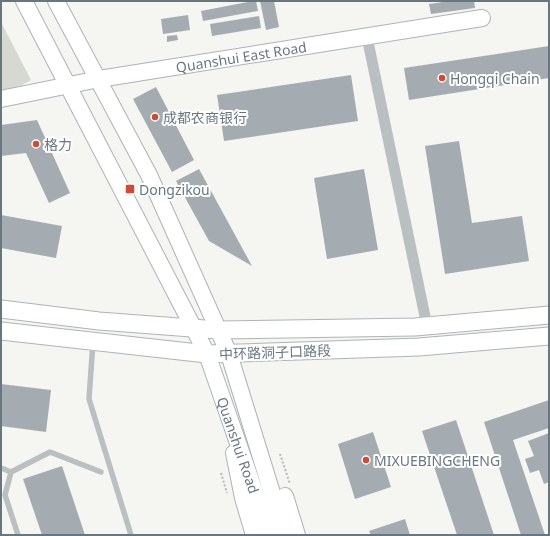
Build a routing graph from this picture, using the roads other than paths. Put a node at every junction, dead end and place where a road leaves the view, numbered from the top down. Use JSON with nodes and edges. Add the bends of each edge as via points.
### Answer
{"nodes":[{"id":1,"x":24,"y":1,"type":"edge"},
{"id":2,"x":56,"y":1,"type":"edge"},
{"id":3,"x":482,"y":18,"type":"dead end"},
{"id":4,"x":367,"y":37,"type":"junction"},
{"id":5,"x":99,"y":79,"type":"junction"},
{"id":6,"x":68,"y":86,"type":"junction"},
{"id":7,"x":1,"y":99,"type":"edge"},
{"id":8,"x":1,"y":309,"type":"edge"},
{"id":9,"x":549,"y":315,"type":"edge"},
{"id":10,"x":427,"y":326,"type":"junction"},
{"id":11,"x":193,"y":327,"type":"junction"},
{"id":12,"x":218,"y":330,"type":"junction"},
{"id":13,"x":1,"y":331,"type":"edge"},
{"id":14,"x":549,"y":336,"type":"edge"},
{"id":15,"x":93,"y":342,"type":"junction"},
{"id":16,"x":207,"y":354,"type":"junction"},
{"id":17,"x":229,"y":354,"type":"junction"},
{"id":18,"x":243,"y":398,"type":"junction"},
{"id":19,"x":223,"y":400,"type":"junction"},
{"id":20,"x":1,"y":468,"type":"edge"},
{"id":21,"x":11,"y":472,"type":"junction"},
{"id":22,"x":101,"y":472,"type":"dead end"},
{"id":23,"x":266,"y":495,"type":"junction"},
{"id":24,"x":18,"y":535,"type":"edge"},
{"id":25,"x":131,"y":535,"type":"edge"},
{"id":26,"x":254,"y":535,"type":"edge"},
{"id":27,"x":270,"y":535,"type":"edge"},
{"id":28,"x":285,"y":535,"type":"edge"},
{"id":29,"x":297,"y":535,"type":"edge"}],
"edges":[{"from":1,"to":6,"type":"main road","name":"Quanshui Road"},
{"from":2,"to":5,"type":"main road"},
{"from":3,"to":4,"type":"main road","name":"Quanshui East Road"},
{"from":4,"to":5,"type":"main road","name":"Quanshui East Road"},
{"from":4,"to":10,"type":"street"},
{"from":5,"to":6,"type":"main road","name":"Quanshui East Road"},
{"from":5,"to":12,"type":"main road","via":[[149,175]]},
{"from":6,"to":7,"type":"main road","name":"Quanshui East Road"},
{"from":6,"to":11,"type":"main road","name":"Quanshui Road"},
{"from":8,"to":11,"type":"main road","name":"中环路洞子口路段","via":[[99,321]]},
{"from":9,"to":10,"type":"main road","name":"中环路洞子口路段"},
{"from":10,"to":12,"type":"main road","name":"中环路洞子口路段"},
{"from":11,"to":12,"type":"main road","name":"中环路洞子口路段"},
{"from":11,"to":16,"type":"main road","name":"Quanshui Road"},
{"from":12,"to":17,"type":"main road"},
{"from":13,"to":15,"type":"main road","name":"中环路洞子口路段"},
{"from":14,"to":17,"type":"main road","name":"中环路洞子口路段","via":[[419,347]]},
{"from":15,"to":16,"type":"main road","name":"中环路洞子口路段"},
{"from":15,"to":25,"type":"lane","via":[[90,399]]},
{"from":16,"to":17,"type":"main road","name":"中环路洞子口路段"},
{"from":16,"to":19,"type":"main road","name":"Quanshui Road"},
{"from":17,"to":18,"type":"main road"},
{"from":18,"to":23,"type":"main road"},
{"from":18,"to":29,"type":"main road","via":[[283,492]]},
{"from":19,"to":23,"type":"main road","name":"Quanshui Road"},
{"from":19,"to":26,"type":"main road","via":[[243,498]]},
{"from":20,"to":21,"type":"lane"},
{"from":21,"to":22,"type":"lane","via":[[50,452]]},
{"from":21,"to":24,"type":"lane","via":[[4,495]]},
{"from":23,"to":27,"type":"main road","name":"Quanshui Road"},
{"from":23,"to":28,"type":"main road"}]}
